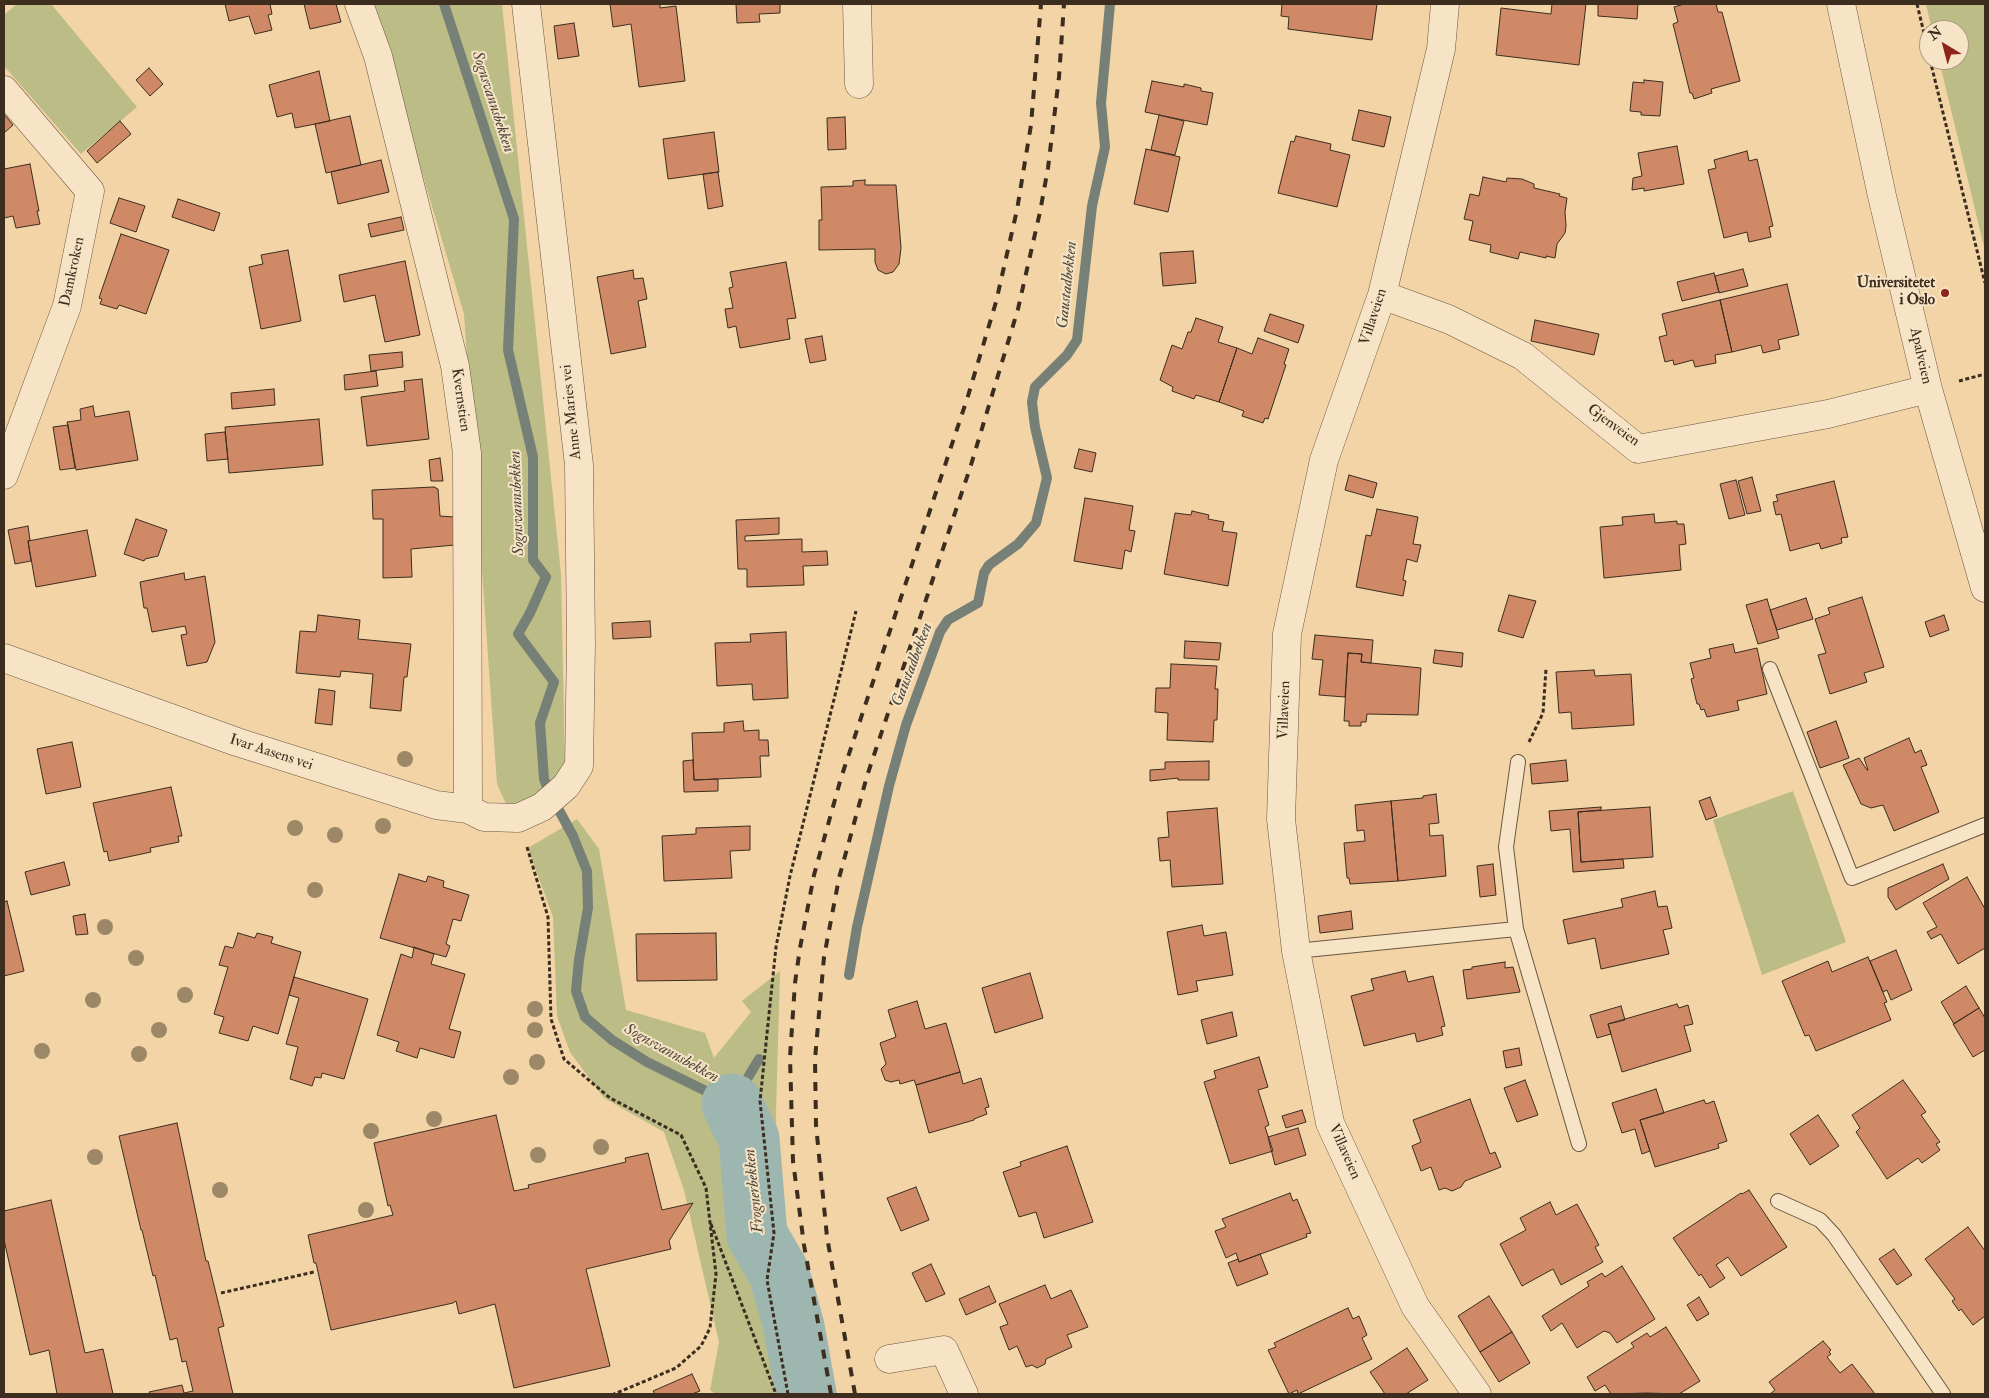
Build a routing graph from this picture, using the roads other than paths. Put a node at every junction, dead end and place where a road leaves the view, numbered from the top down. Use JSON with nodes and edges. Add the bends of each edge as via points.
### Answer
{"nodes":[{"id":1,"x":359,"y":4,"type":"edge"},
{"id":2,"x":526,"y":4,"type":"edge"},
{"id":3,"x":857,"y":4,"type":"edge"},
{"id":4,"x":1445,"y":4,"type":"edge"},
{"id":5,"x":1841,"y":4,"type":"edge"},
{"id":6,"x":859,"y":84,"type":"dead end"},
{"id":7,"x":4,"y":90,"type":"edge"},
{"id":8,"x":1382,"y":295,"type":"junction"},
{"id":9,"x":1928,"y":389,"type":"junction"},
{"id":10,"x":4,"y":475,"type":"edge"},
{"id":11,"x":1985,"y":588,"type":"edge"},
{"id":12,"x":4,"y":658,"type":"edge"},
{"id":13,"x":1770,"y":669,"type":"dead end"},
{"id":14,"x":1518,"y":762,"type":"road end"},
{"id":15,"x":468,"y":809,"type":"junction"},
{"id":16,"x":530,"y":812,"type":"joint"},
{"id":17,"x":1985,"y":825,"type":"edge"},
{"id":18,"x":1516,"y":929,"type":"junction"},
{"id":19,"x":1296,"y":952,"type":"junction"},
{"id":20,"x":1579,"y":1144,"type":"dead end"},
{"id":21,"x":1778,"y":1201,"type":"dead end"},
{"id":22,"x":889,"y":1358,"type":"dead end"},
{"id":23,"x":964,"y":1394,"type":"edge"},
{"id":24,"x":1477,"y":1394,"type":"edge"},
{"id":25,"x":1943,"y":1394,"type":"edge"}],
"edges":[{"from":1,"to":15,"type":"street","name":"Kvernstien","via":[[378,56],[456,366],[467,452]]},
{"from":2,"to":16,"type":"street","name":"Anne Maries vei","via":[[579,465],[581,644],[579,766],[566,786]]},
{"from":3,"to":6,"type":"street"},
{"from":4,"to":8,"type":"street","name":"Villaveien","via":[[1441,49]]},
{"from":5,"to":9,"type":"street","name":"Apalveien"},
{"from":7,"to":10,"type":"street","name":"Damkroken","via":[[90,191],[67,306]]},
{"from":8,"to":9,"type":"street","name":"Gjenveien","via":[[1448,319],[1523,356],[1638,449],[1828,414]]},
{"from":8,"to":19,"type":"street","name":"Villaveien","via":[[1324,460],[1287,634],[1282,819]]},
{"from":9,"to":11,"type":"street","name":"Apalveien"},
{"from":12,"to":15,"type":"street","name":"Ivar Aasens vei","via":[[237,742],[436,805]]},
{"from":13,"to":17,"type":"lane","via":[[1852,878]]},
{"from":14,"to":18,"type":"lane","via":[[1506,847]]},
{"from":15,"to":16,"type":"street","name":"Ivar Aasens vei","via":[[484,817]]},
{"from":18,"to":19,"type":"lane"},
{"from":18,"to":20,"type":"lane"},
{"from":19,"to":24,"type":"street","name":"Villaveien","via":[[1330,1123],[1415,1306]]},
{"from":21,"to":25,"type":"lane","via":[[1820,1220],[1834,1236]]},
{"from":22,"to":23,"type":"street","via":[[944,1350]]}]}
